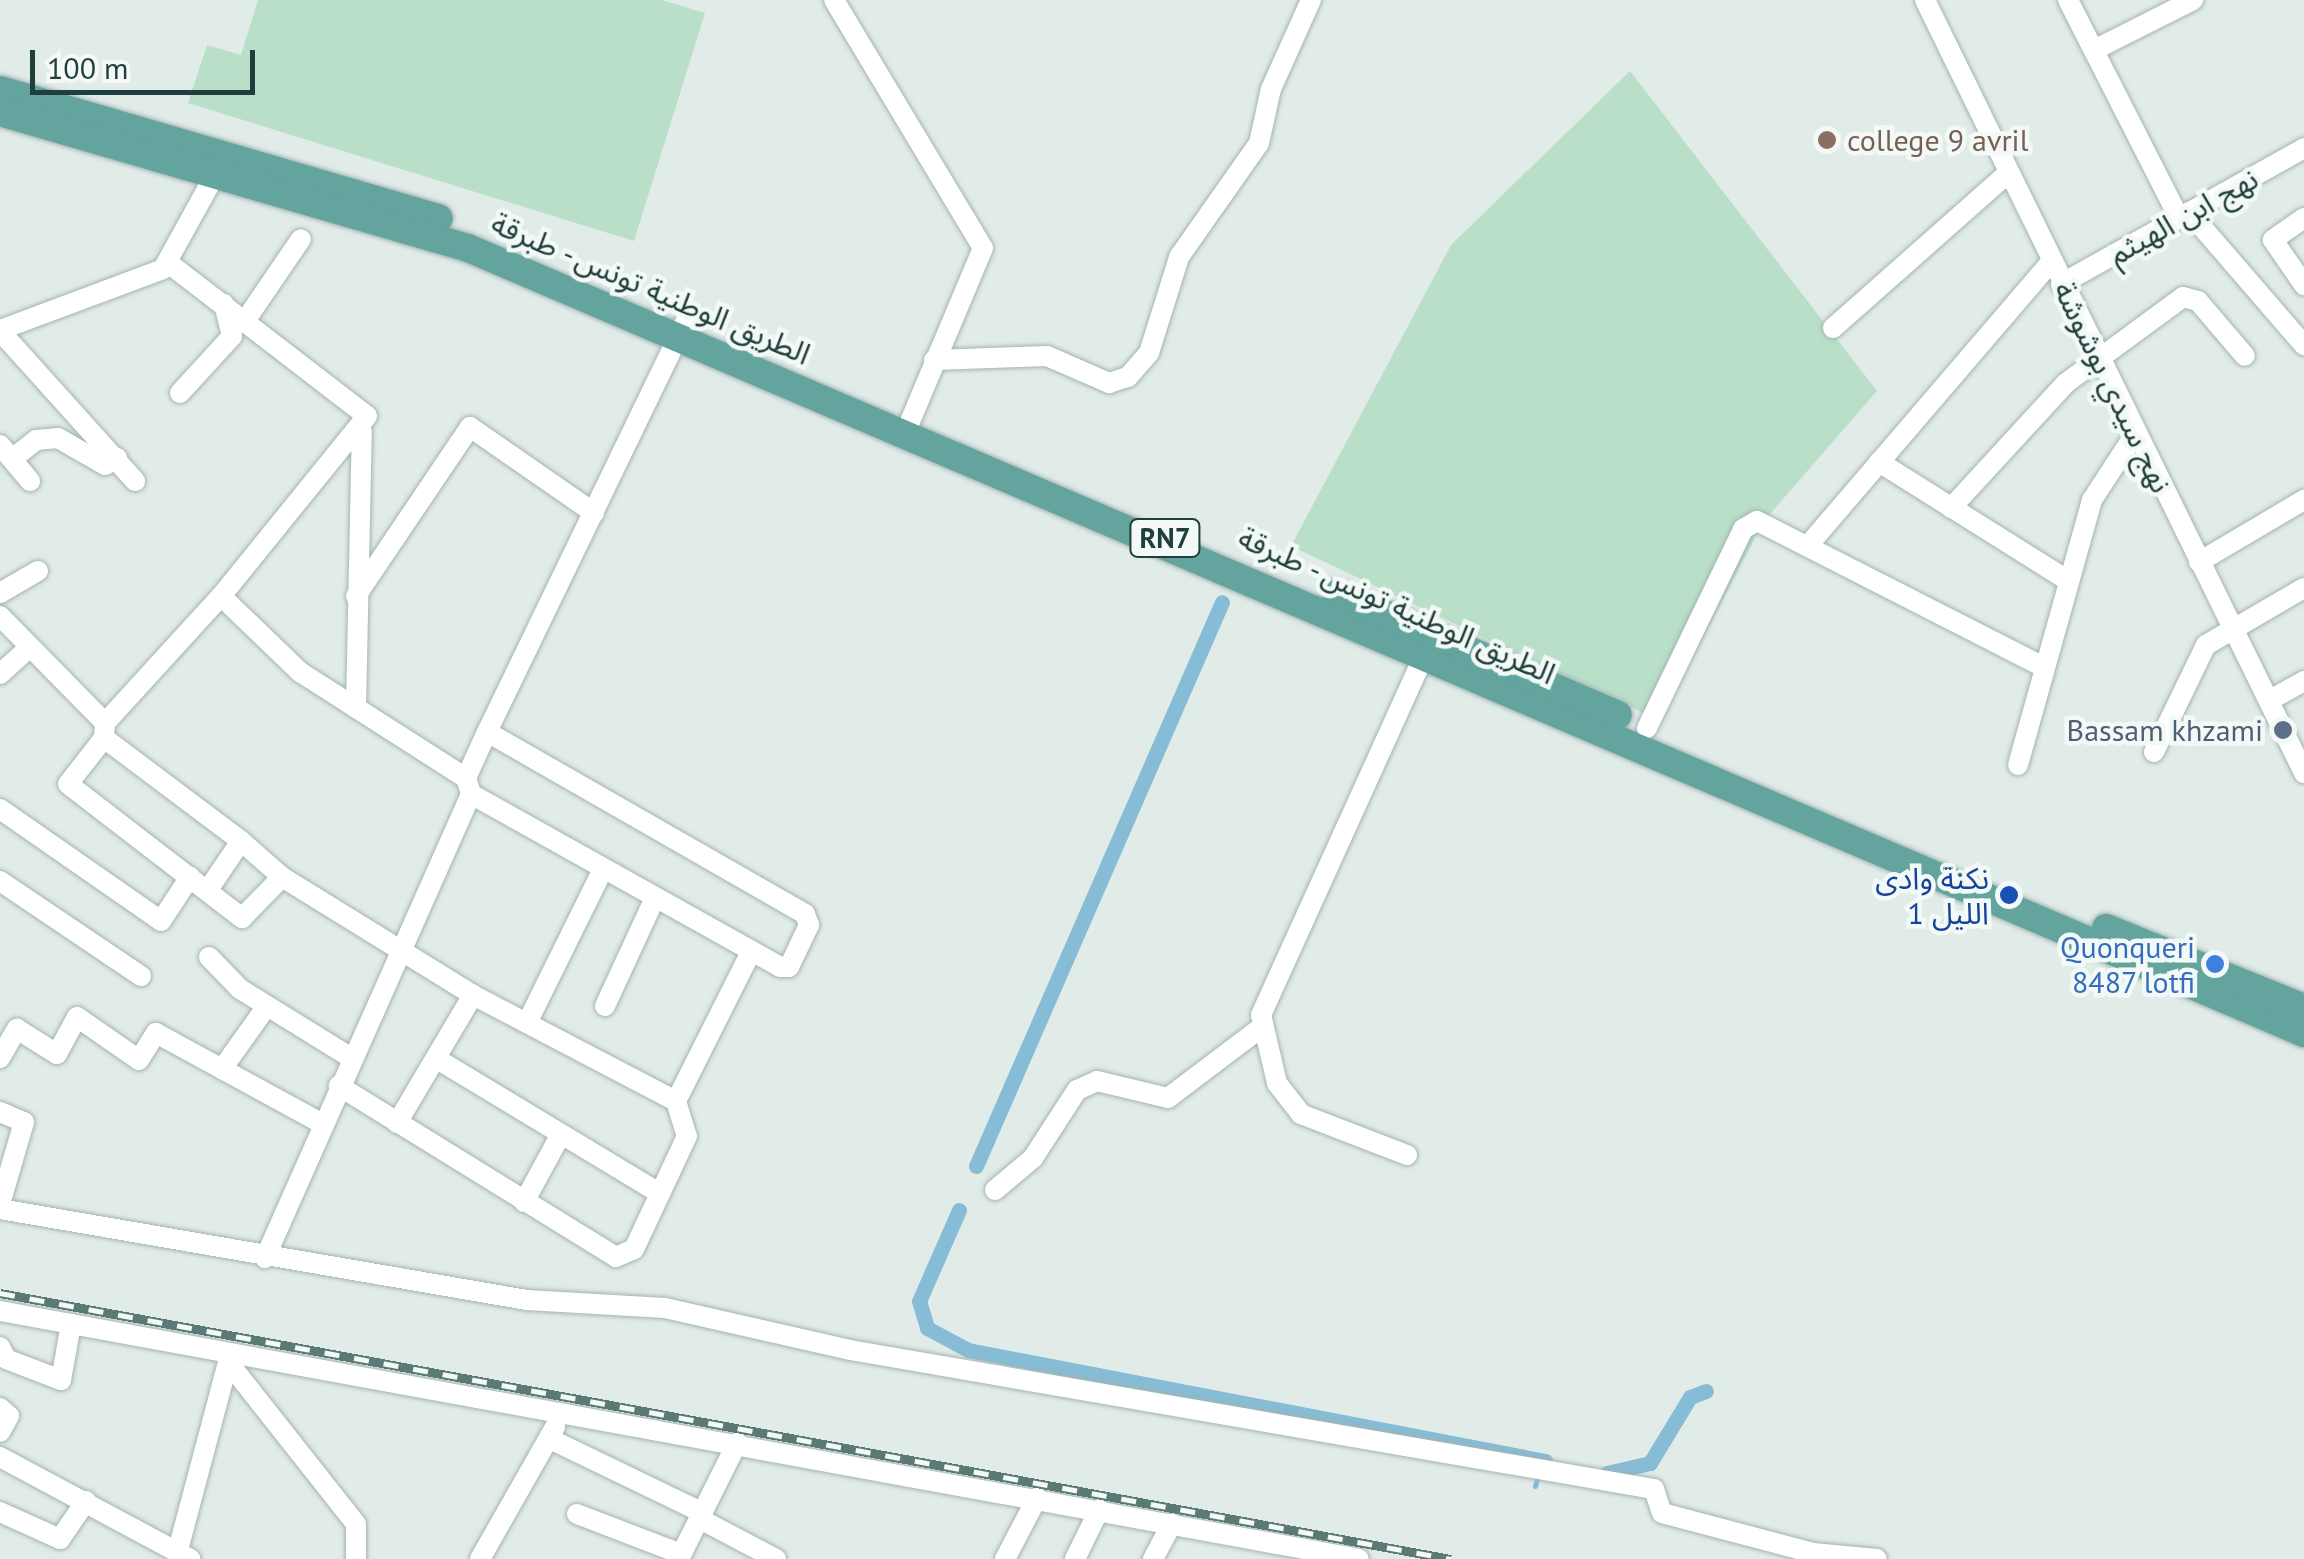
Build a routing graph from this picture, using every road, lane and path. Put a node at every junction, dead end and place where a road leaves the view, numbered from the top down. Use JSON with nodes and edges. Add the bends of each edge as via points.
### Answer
{"nodes":[{"id":1,"x":834,"y":0,"type":"edge"},
{"id":2,"x":1311,"y":0,"type":"edge"},
{"id":3,"x":1925,"y":0,"type":"edge"},
{"id":4,"x":2068,"y":0,"type":"edge"},
{"id":5,"x":2193,"y":0,"type":"edge"},
{"id":6,"x":2094,"y":50,"type":"junction"},
{"id":7,"x":0,"y":90,"type":"edge"},
{"id":8,"x":0,"y":112,"type":"edge"},
{"id":9,"x":2304,"y":148,"type":"edge"},
{"id":10,"x":216,"y":172,"type":"junction"},
{"id":11,"x":2007,"y":174,"type":"junction"},
{"id":12,"x":2184,"y":215,"type":"junction"},
{"id":13,"x":2304,"y":218,"type":"edge"},
{"id":14,"x":302,"y":239,"type":"dead end"},
{"id":15,"x":168,"y":262,"type":"junction"},
{"id":16,"x":2052,"y":262,"type":"junction"},
{"id":17,"x":2062,"y":284,"type":"junction"},
{"id":18,"x":2304,"y":286,"type":"edge"},
{"id":19,"x":224,"y":304,"type":"junction"},
{"id":20,"x":37,"y":314,"type":"junction"},
{"id":21,"x":0,"y":316,"type":"edge"},
{"id":22,"x":245,"y":321,"type":"junction"},
{"id":23,"x":685,"y":325,"type":"junction"},
{"id":24,"x":1833,"y":328,"type":"dead end"},
{"id":25,"x":0,"y":331,"type":"edge"},
{"id":26,"x":2304,"y":345,"type":"edge"},
{"id":27,"x":2245,"y":356,"type":"dead end"},
{"id":28,"x":2100,"y":358,"type":"junction"},
{"id":29,"x":934,"y":360,"type":"junction"},
{"id":30,"x":180,"y":392,"type":"dead end"},
{"id":31,"x":909,"y":423,"type":"junction"},
{"id":32,"x":362,"y":431,"type":"junction"},
{"id":33,"x":2136,"y":434,"type":"junction"},
{"id":34,"x":6,"y":452,"type":"edge"},
{"id":35,"x":117,"y":458,"type":"junction"},
{"id":36,"x":1879,"y":462,"type":"junction"},
{"id":37,"x":30,"y":481,"type":"dead end"},
{"id":38,"x":135,"y":481,"type":"dead end"},
{"id":39,"x":2304,"y":500,"type":"edge"},
{"id":40,"x":1951,"y":508,"type":"junction"},
{"id":41,"x":594,"y":513,"type":"junction"},
{"id":42,"x":1811,"y":542,"type":"junction"},
{"id":43,"x":2200,"y":562,"type":"junction"},
{"id":44,"x":38,"y":571,"type":"dead end"},
{"id":45,"x":2067,"y":580,"type":"junction"},
{"id":46,"x":2304,"y":588,"type":"edge"},
{"id":47,"x":0,"y":594,"type":"edge"},
{"id":48,"x":221,"y":596,"type":"junction"},
{"id":49,"x":356,"y":596,"type":"junction"},
{"id":50,"x":0,"y":616,"type":"edge"},
{"id":51,"x":2234,"y":628,"type":"junction"},
{"id":52,"x":29,"y":648,"type":"junction"},
{"id":53,"x":1425,"y":653,"type":"junction"},
{"id":54,"x":2042,"y":667,"type":"junction"},
{"id":55,"x":0,"y":674,"type":"edge"},
{"id":56,"x":2304,"y":681,"type":"edge"},
{"id":57,"x":2270,"y":700,"type":"junction"},
{"id":58,"x":356,"y":708,"type":"junction"},
{"id":59,"x":1647,"y":728,"type":"junction"},
{"id":60,"x":105,"y":730,"type":"junction"},
{"id":61,"x":487,"y":732,"type":"junction"},
{"id":62,"x":2154,"y":752,"type":"dead end"},
{"id":63,"x":1698,"y":761,"type":"junction"},
{"id":64,"x":2018,"y":765,"type":"dead end"},
{"id":65,"x":2304,"y":773,"type":"edge"},
{"id":66,"x":468,"y":786,"type":"junction"},
{"id":67,"x":0,"y":809,"type":"edge"},
{"id":68,"x":241,"y":841,"type":"junction"},
{"id":69,"x":602,"y":871,"type":"junction"},
{"id":70,"x":282,"y":877,"type":"junction"},
{"id":71,"x":199,"y":883,"type":"junction"},
{"id":72,"x":4,"y":892,"type":"edge"},
{"id":73,"x":653,"y":902,"type":"junction"},
{"id":74,"x":404,"y":948,"type":"junction"},
{"id":75,"x":751,"y":952,"type":"junction"},
{"id":76,"x":209,"y":956,"type":"dead end"},
{"id":77,"x":141,"y":976,"type":"dead end"},
{"id":78,"x":473,"y":996,"type":"junction"},
{"id":79,"x":267,"y":1006,"type":"junction"},
{"id":80,"x":605,"y":1006,"type":"dead end"},
{"id":81,"x":2304,"y":1008,"type":"edge"},
{"id":82,"x":527,"y":1023,"type":"junction"},
{"id":83,"x":1262,"y":1027,"type":"junction"},
{"id":84,"x":2304,"y":1033,"type":"edge"},
{"id":85,"x":0,"y":1058,"type":"edge"},
{"id":86,"x":353,"y":1058,"type":"junction"},
{"id":87,"x":437,"y":1059,"type":"junction"},
{"id":88,"x":222,"y":1069,"type":"junction"},
{"id":89,"x":339,"y":1086,"type":"junction"},
{"id":90,"x":676,"y":1101,"type":"junction"},
{"id":91,"x":0,"y":1112,"type":"edge"},
{"id":92,"x":398,"y":1123,"type":"junction"},
{"id":93,"x":323,"y":1124,"type":"junction"},
{"id":94,"x":560,"y":1134,"type":"junction"},
{"id":95,"x":1407,"y":1155,"type":"dead end"},
{"id":96,"x":995,"y":1190,"type":"dead end"},
{"id":97,"x":659,"y":1193,"type":"junction"},
{"id":98,"x":524,"y":1202,"type":"junction"},
{"id":99,"x":0,"y":1206,"type":"edge"},
{"id":100,"x":265,"y":1258,"type":"junction"},
{"id":101,"x":0,"y":1311,"type":"edge"},
{"id":102,"x":71,"y":1324,"type":"junction"},
{"id":103,"x":0,"y":1347,"type":"edge"},
{"id":104,"x":229,"y":1358,"type":"junction"},
{"id":105,"x":0,"y":1408,"type":"edge"},
{"id":106,"x":558,"y":1413,"type":"junction"},
{"id":107,"x":0,"y":1432,"type":"edge"},
{"id":108,"x":552,"y":1440,"type":"junction"},
{"id":109,"x":736,"y":1444,"type":"junction"},
{"id":110,"x":0,"y":1456,"type":"edge"},
{"id":111,"x":1036,"y":1498,"type":"junction"},
{"id":112,"x":86,"y":1501,"type":"junction"},
{"id":113,"x":1099,"y":1510,"type":"junction"},
{"id":114,"x":0,"y":1512,"type":"edge"},
{"id":115,"x":577,"y":1514,"type":"dead end"},
{"id":116,"x":701,"y":1516,"type":"junction"},
{"id":117,"x":1172,"y":1524,"type":"junction"},
{"id":118,"x":173,"y":1553,"type":"edge"},
{"id":119,"x":680,"y":1557,"type":"edge"},
{"id":120,"x":356,"y":1559,"type":"edge"},
{"id":121,"x":480,"y":1559,"type":"edge"},
{"id":122,"x":776,"y":1559,"type":"edge"},
{"id":123,"x":1005,"y":1559,"type":"edge"},
{"id":124,"x":1074,"y":1559,"type":"edge"},
{"id":125,"x":1153,"y":1559,"type":"edge"},
{"id":126,"x":1359,"y":1559,"type":"edge"},
{"id":127,"x":1877,"y":1559,"type":"edge"}],
"edges":[{"from":1,"to":29,"type":"street","via":[[983,248]]},
{"from":2,"to":29,"type":"street","via":[[1271,90],[1259,142],[1178,257],[1149,353],[1128,377],[1109,383],[1047,356]]},
{"from":3,"to":11,"type":"street","name":"نهج سيدي بوشوشة"},
{"from":4,"to":6,"type":"street"},
{"from":5,"to":6,"type":"street"},
{"from":6,"to":12,"type":"street"},
{"from":7,"to":23,"type":"main road","name":"الطريق الوطنية تونس - طبرقة","number":"RN7","via":[[392,202]]},
{"from":8,"to":10,"type":"main road","name":"الطريق الوطنية تونس - طبرقة","number":"RN7"},
{"from":9,"to":12,"type":"street","name":"نهج ابن الهيثم"},
{"from":10,"to":15,"type":"street"},
{"from":10,"to":23,"type":"main road","name":"الطريق الوطنية تونس - طبرقة","number":"RN7","via":[[468,248]]},
{"from":11,"to":16,"type":"street","name":"نهج سيدي بوشوشة"},
{"from":11,"to":24,"type":"street"},
{"from":12,"to":17,"type":"street","name":"نهج ابن الهيثم"},
{"from":12,"to":26,"type":"street"},
{"from":13,"to":18,"type":"street","via":[[2273,244]]},
{"from":14,"to":22,"type":"street"},
{"from":15,"to":19,"type":"street"},
{"from":15,"to":20,"type":"street","via":[[141,283]]},
{"from":16,"to":17,"type":"street","name":"نهج سيدي بوشوشة"},
{"from":16,"to":36,"type":"street"},
{"from":17,"to":28,"type":"street","name":"نهج سيدي بوشوشة"},
{"from":19,"to":22,"type":"street"},
{"from":19,"to":30,"type":"street","via":[[232,336]]},
{"from":20,"to":21,"type":"street"},
{"from":20,"to":25,"type":"street"},
{"from":22,"to":32,"type":"street","via":[[364,408]]},
{"from":23,"to":31,"type":"main road","name":"الطريق الوطنية تونس - طبرقة","number":"RN7"},
{"from":23,"to":41,"type":"street"},
{"from":25,"to":35,"type":"street"},
{"from":27,"to":28,"type":"street","via":[[2189,296]]},
{"from":28,"to":33,"type":"street","name":"نهج سيدي بوشوشة"},
{"from":28,"to":40,"type":"street"},
{"from":29,"to":31,"type":"street"},
{"from":31,"to":53,"type":"main road","name":"الطريق الوطنية تونس - طبرقة","number":"RN7"},
{"from":31,"to":59,"type":"main road","name":"الطريق الوطنية تونس - طبرقة","number":"RN7"},
{"from":32,"to":48,"type":"street"},
{"from":32,"to":49,"type":"street"},
{"from":33,"to":43,"type":"street","name":"نهج سيدي بوشوشة"},
{"from":33,"to":45,"type":"street","via":[[2092,500]]},
{"from":34,"to":35,"type":"street","via":[[58,438],[105,465]]},
{"from":34,"to":37,"type":"street"},
{"from":35,"to":38,"type":"street"},
{"from":36,"to":40,"type":"street"},
{"from":36,"to":42,"type":"street"},
{"from":39,"to":43,"type":"street"},
{"from":40,"to":45,"type":"street"},
{"from":41,"to":49,"type":"street","via":[[470,427]]},
{"from":41,"to":61,"type":"street"},
{"from":42,"to":54,"type":"street"},
{"from":42,"to":59,"type":"street","via":[[1765,521],[1743,529]]},
{"from":43,"to":51,"type":"street","name":"نهج سيدي بوشوشة"},
{"from":44,"to":47,"type":"street"},
{"from":45,"to":54,"type":"street"},
{"from":46,"to":51,"type":"street"},
{"from":48,"to":58,"type":"street","via":[[300,672]]},
{"from":48,"to":60,"type":"street"},
{"from":49,"to":58,"type":"street","via":[[364,630]]},
{"from":50,"to":52,"type":"street"},
{"from":51,"to":57,"type":"street","name":"نهج سيدي بوشوشة"},
{"from":51,"to":62,"type":"street","via":[[2206,646]]},
{"from":52,"to":55,"type":"street"},
{"from":52,"to":60,"type":"street"},
{"from":53,"to":63,"type":"main road","name":"الطريق الوطنية تونس - طبرقة","number":"RN7"},
{"from":53,"to":83,"type":"street","via":[[1330,854]]},
{"from":54,"to":64,"type":"street"},
{"from":56,"to":57,"type":"street"},
{"from":57,"to":65,"type":"street","name":"نهج سيدي بوشوشة"},
{"from":58,"to":66,"type":"street"},
{"from":59,"to":63,"type":"main road","name":"الطريق الوطنية تونس - طبرقة","number":"RN7"},
{"from":60,"to":68,"type":"street"},
{"from":60,"to":71,"type":"street","via":[[68,784]]},
{"from":61,"to":66,"type":"street"},
{"from":61,"to":75,"type":"street","via":[[808,917],[786,969]]},
{"from":63,"to":81,"type":"main road","name":"الطريق الوطنية تونس - طبرقة","number":"RN7"},
{"from":63,"to":84,"type":"main road","name":"الطريق الوطنية تونس - طبرقة","number":"RN7"},
{"from":66,"to":69,"type":"street"},
{"from":66,"to":74,"type":"street"},
{"from":67,"to":71,"type":"street","via":[[161,920]]},
{"from":68,"to":70,"type":"street"},
{"from":68,"to":71,"type":"street"},
{"from":69,"to":73,"type":"street"},
{"from":69,"to":82,"type":"street"},
{"from":70,"to":71,"type":"street","via":[[242,918]]},
{"from":70,"to":74,"type":"street"},
{"from":72,"to":77,"type":"street"},
{"from":73,"to":75,"type":"street"},
{"from":73,"to":80,"type":"street"},
{"from":74,"to":78,"type":"street"},
{"from":74,"to":86,"type":"street"},
{"from":75,"to":90,"type":"street"},
{"from":76,"to":79,"type":"street"},
{"from":78,"to":82,"type":"street"},
{"from":78,"to":87,"type":"street"},
{"from":79,"to":86,"type":"street"},
{"from":79,"to":88,"type":"street"},
{"from":82,"to":90,"type":"street"},
{"from":83,"to":95,"type":"street","via":[[1277,1082],[1301,1114]]},
{"from":83,"to":96,"type":"street","via":[[1168,1098],[1097,1081],[1077,1090],[1032,1158]]},
{"from":85,"to":88,"type":"street","via":[[17,1030],[57,1054],[77,1017],[139,1060],[156,1033]]},
{"from":86,"to":89,"type":"street"},
{"from":87,"to":92,"type":"street"},
{"from":87,"to":94,"type":"street"},
{"from":88,"to":93,"type":"street"},
{"from":89,"to":92,"type":"street"},
{"from":89,"to":93,"type":"street"},
{"from":90,"to":97,"type":"street","via":[[687,1136]]},
{"from":91,"to":99,"type":"street","via":[[24,1122]]},
{"from":92,"to":98,"type":"street"},
{"from":93,"to":100,"type":"street"},
{"from":94,"to":97,"type":"street"},
{"from":94,"to":98,"type":"street"},
{"from":97,"to":98,"type":"street","via":[[634,1249],[616,1257]]},
{"from":99,"to":100,"type":"street"},
{"from":100,"to":127,"type":"street","via":[[598,1309],[666,1308],[850,1350],[1654,1489],[1662,1513],[1734,1535]]},
{"from":101,"to":102,"type":"street"},
{"from":102,"to":103,"type":"street","via":[[61,1380],[6,1359]]},
{"from":102,"to":104,"type":"street"},
{"from":104,"to":106,"type":"street"},
{"from":104,"to":118,"type":"street"},
{"from":104,"to":120,"type":"street","via":[[339,1497],[356,1524]]},
{"from":105,"to":107,"type":"street","via":[[9,1416]]},
{"from":106,"to":108,"type":"street"},
{"from":106,"to":109,"type":"street"},
{"from":108,"to":116,"type":"street"},
{"from":108,"to":121,"type":"street"},
{"from":109,"to":111,"type":"street"},
{"from":109,"to":116,"type":"street"},
{"from":110,"to":112,"type":"street"},
{"from":111,"to":113,"type":"street"},
{"from":111,"to":123,"type":"street"},
{"from":112,"to":114,"type":"street","via":[[60,1540]]},
{"from":112,"to":118,"type":"street"},
{"from":113,"to":117,"type":"street"},
{"from":113,"to":124,"type":"street"},
{"from":115,"to":119,"type":"street"},
{"from":116,"to":119,"type":"street"},
{"from":116,"to":122,"type":"street"},
{"from":117,"to":125,"type":"street"},
{"from":117,"to":126,"type":"street"}]}
